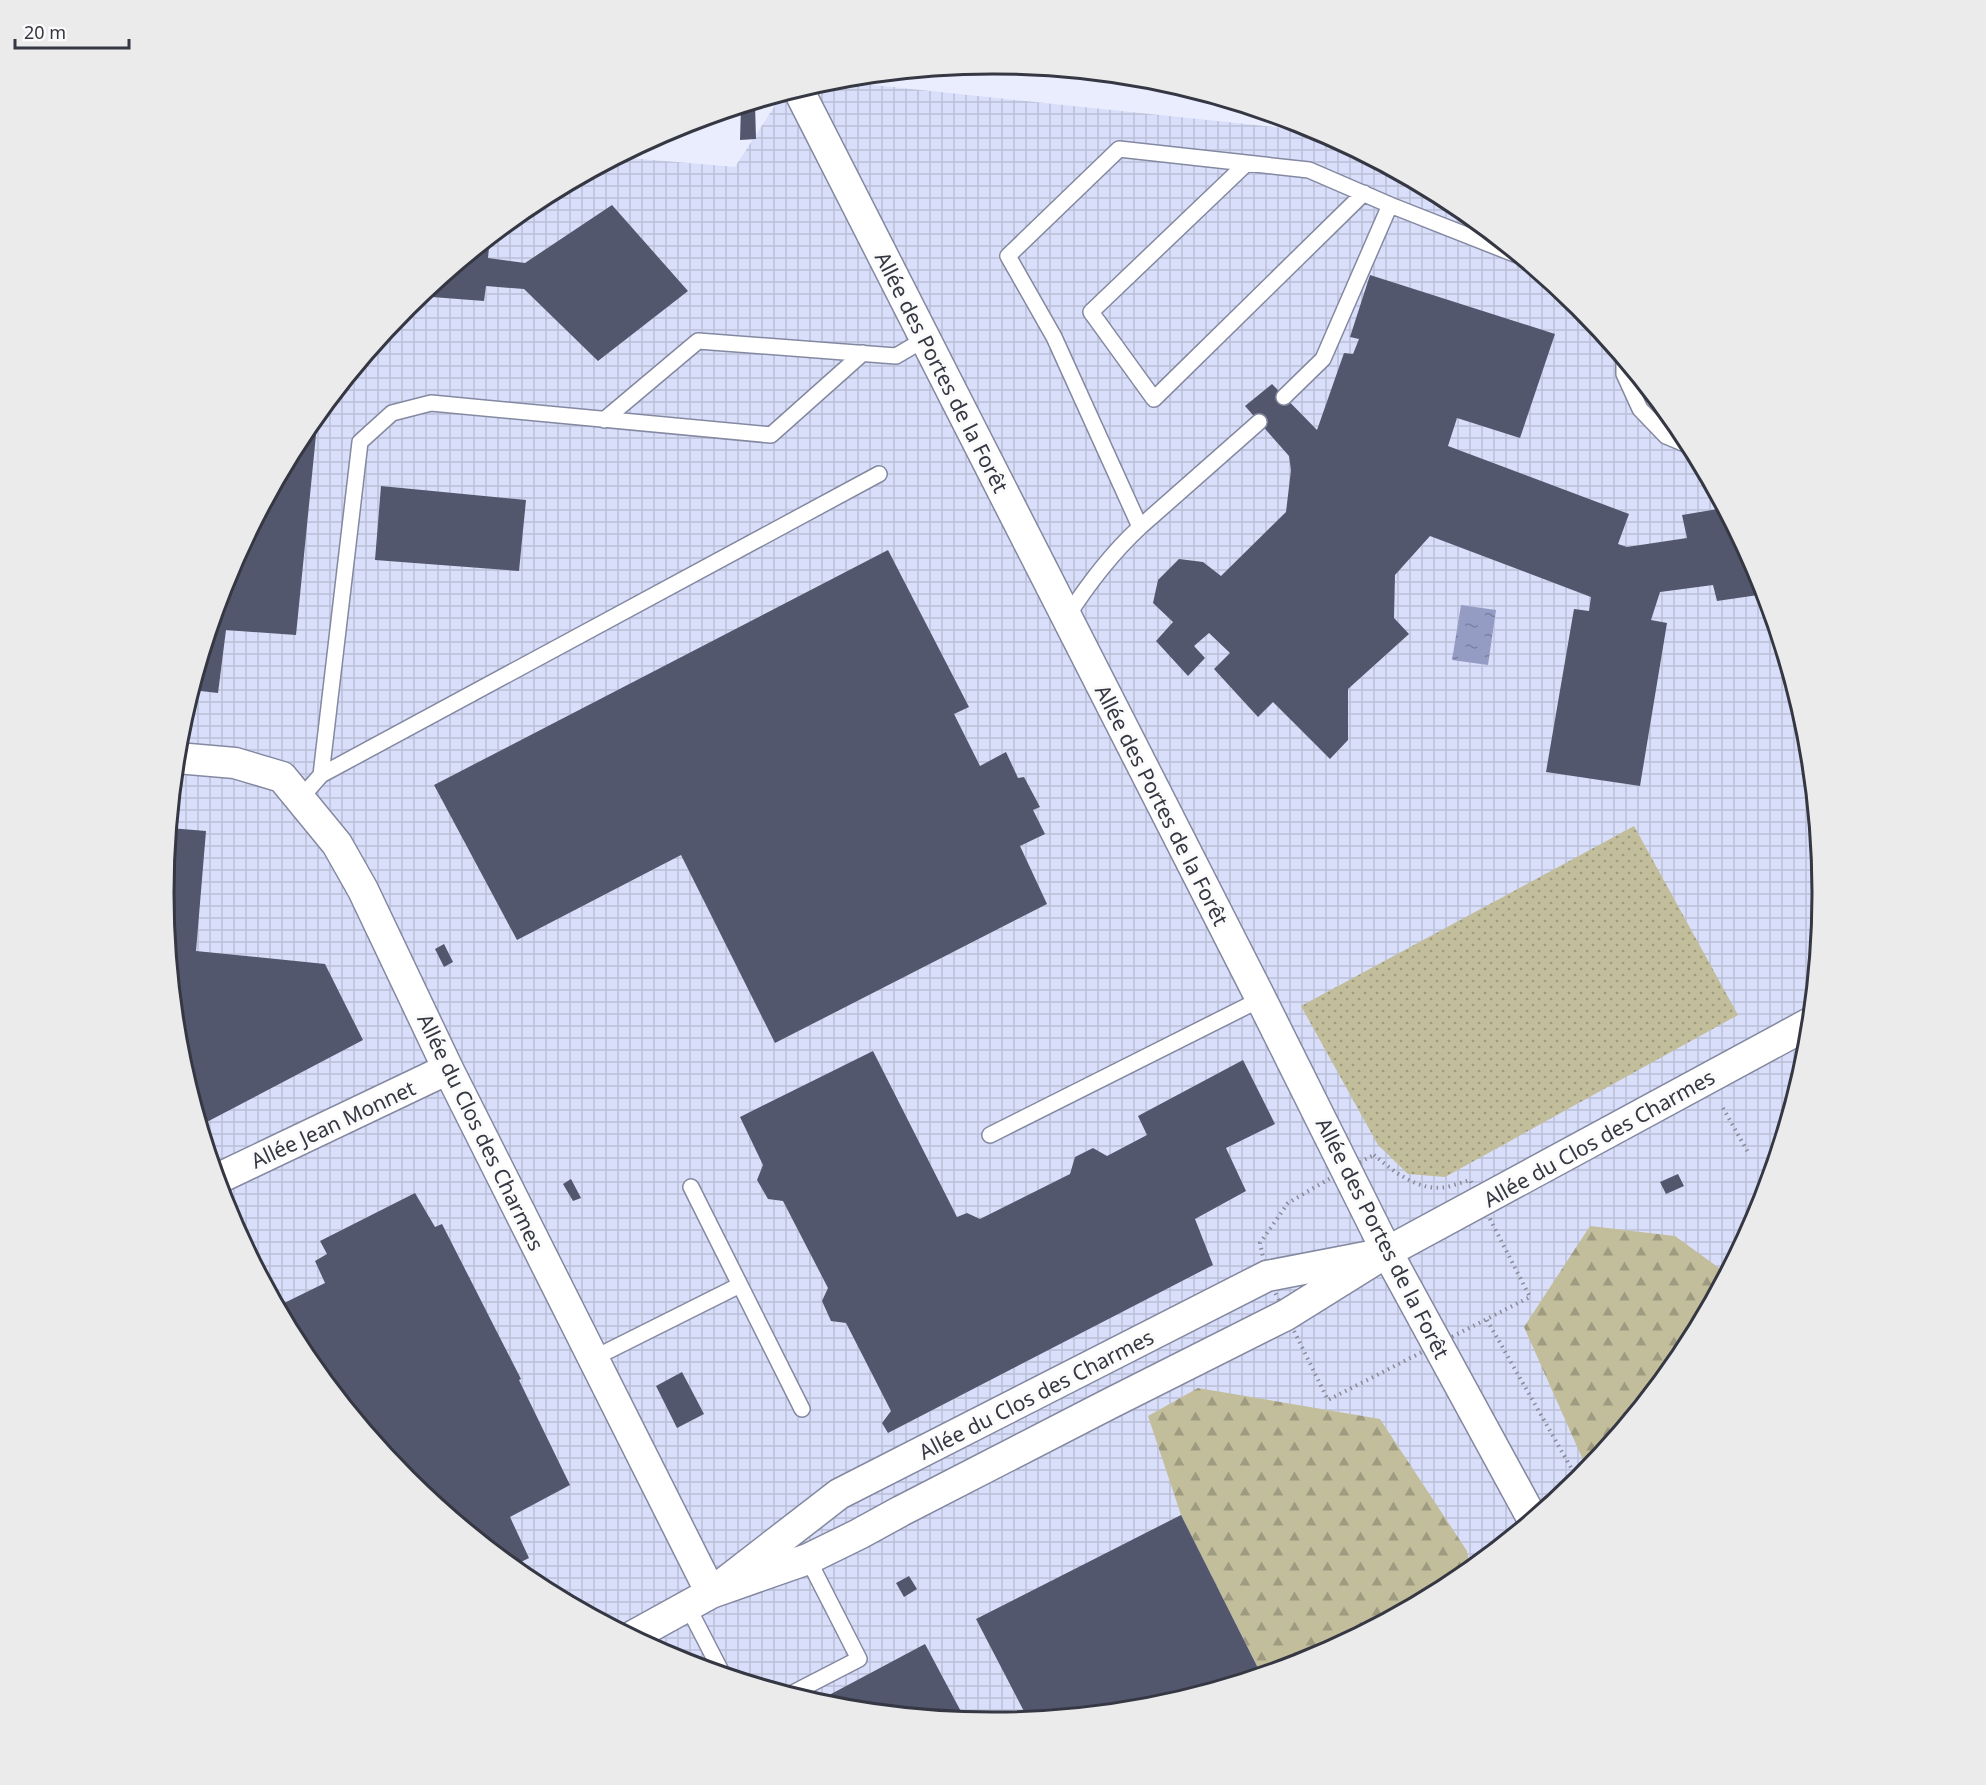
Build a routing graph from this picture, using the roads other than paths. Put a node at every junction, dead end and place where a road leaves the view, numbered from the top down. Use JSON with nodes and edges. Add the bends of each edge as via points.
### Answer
{"nodes":[{"id":1,"x":802,"y":96,"type":"edge"},
{"id":2,"x":1246,"y":163,"type":"junction"},
{"id":3,"x":1364,"y":193,"type":"junction"},
{"id":4,"x":1390,"y":205,"type":"junction"},
{"id":5,"x":1497,"y":247,"type":"edge"},
{"id":6,"x":925,"y":339,"type":"junction"},
{"id":7,"x":863,"y":353,"type":"junction"},
{"id":8,"x":1624,"y":371,"type":"edge"},
{"id":9,"x":1284,"y":397,"type":"dead end"},
{"id":10,"x":604,"y":420,"type":"junction"},
{"id":11,"x":1259,"y":422,"type":"dead end"},
{"id":12,"x":1676,"y":440,"type":"edge"},
{"id":13,"x":879,"y":474,"type":"dead end"},
{"id":14,"x":1140,"y":527,"type":"junction"},
{"id":15,"x":1067,"y":617,"type":"junction"},
{"id":16,"x":186,"y":759,"type":"edge"},
{"id":17,"x":321,"y":775,"type":"junction"},
{"id":18,"x":300,"y":799,"type":"junction"},
{"id":19,"x":1261,"y":999,"type":"junction"},
{"id":20,"x":1800,"y":1028,"type":"edge"},
{"id":21,"x":448,"y":1069,"type":"junction"},
{"id":22,"x":990,"y":1135,"type":"dead end"},
{"id":23,"x":224,"y":1175,"type":"edge"},
{"id":24,"x":691,"y":1188,"type":"dead end"},
{"id":25,"x":1388,"y":1252,"type":"junction"},
{"id":26,"x":740,"y":1285,"type":"junction"},
{"id":27,"x":594,"y":1358,"type":"junction"},
{"id":28,"x":802,"y":1409,"type":"dead end"},
{"id":29,"x":1529,"y":1512,"type":"edge"},
{"id":30,"x":808,"y":1559,"type":"junction"},
{"id":31,"x":700,"y":1600,"type":"junction"},
{"id":32,"x":641,"y":1632,"type":"edge"},
{"id":33,"x":719,"y":1664,"type":"edge"},
{"id":34,"x":801,"y":1689,"type":"edge"}],
"edges":[{"from":1,"to":6,"type":"street","name":"Allée des Portes de la Forêt"},
{"from":2,"to":3,"type":"lane","via":[[1310,170]]},
{"from":2,"to":3,"type":"lane","via":[[1091,312],[1154,399]]},
{"from":2,"to":14,"type":"lane","via":[[1119,149],[1008,256],[1054,337]]},
{"from":3,"to":4,"type":"lane"},
{"from":4,"to":5,"type":"lane"},
{"from":4,"to":9,"type":"lane","via":[[1323,358]]},
{"from":6,"to":7,"type":"lane","via":[[896,356]]},
{"from":6,"to":15,"type":"street","name":"Allée des Portes de la Forêt"},
{"from":7,"to":10,"type":"lane","via":[[698,341]]},
{"from":7,"to":10,"type":"lane","via":[[771,435]]},
{"from":8,"to":12,"type":"lane","via":[[1640,409],[1666,436]]},
{"from":10,"to":17,"type":"lane","via":[[431,403],[392,412],[360,442]]},
{"from":11,"to":14,"type":"lane"},
{"from":13,"to":17,"type":"lane"},
{"from":14,"to":15,"type":"lane","via":[[1119,546]]},
{"from":15,"to":19,"type":"street","name":"Allée des Portes de la Forêt"},
{"from":16,"to":18,"type":"street","name":"Allée du Clos des Charmes","via":[[235,763],[282,777]]},
{"from":17,"to":18,"type":"lane"},
{"from":18,"to":21,"type":"street","name":"Allée du Clos des Charmes","via":[[336,844],[363,890]]},
{"from":19,"to":22,"type":"lane"},
{"from":19,"to":25,"type":"street","name":"Allée des Portes de la Forêt"},
{"from":20,"to":25,"type":"street","name":"Allée du Clos des Charmes"},
{"from":21,"to":23,"type":"street","name":"Allée Jean Monnet"},
{"from":21,"to":27,"type":"street","name":"Allée du Clos des Charmes"},
{"from":24,"to":26,"type":"lane"},
{"from":25,"to":29,"type":"street","name":"Allée des Portes de la Forêt"},
{"from":25,"to":30,"type":"street","name":"Allée du Clos des Charmes","via":[[1286,1315]]},
{"from":25,"to":31,"type":"street","name":"Allée du Clos des Charmes","via":[[1256,1281],[839,1494]]},
{"from":26,"to":27,"type":"lane"},
{"from":26,"to":28,"type":"lane"},
{"from":27,"to":31,"type":"street","name":"Allée du Clos des Charmes"},
{"from":30,"to":31,"type":"street","name":"Allée du Clos des Charmes"},
{"from":30,"to":34,"type":"lane","via":[[859,1659]]},
{"from":31,"to":32,"type":"street","name":"Allée du Clos des Charmes"},
{"from":31,"to":33,"type":"lane"}]}
